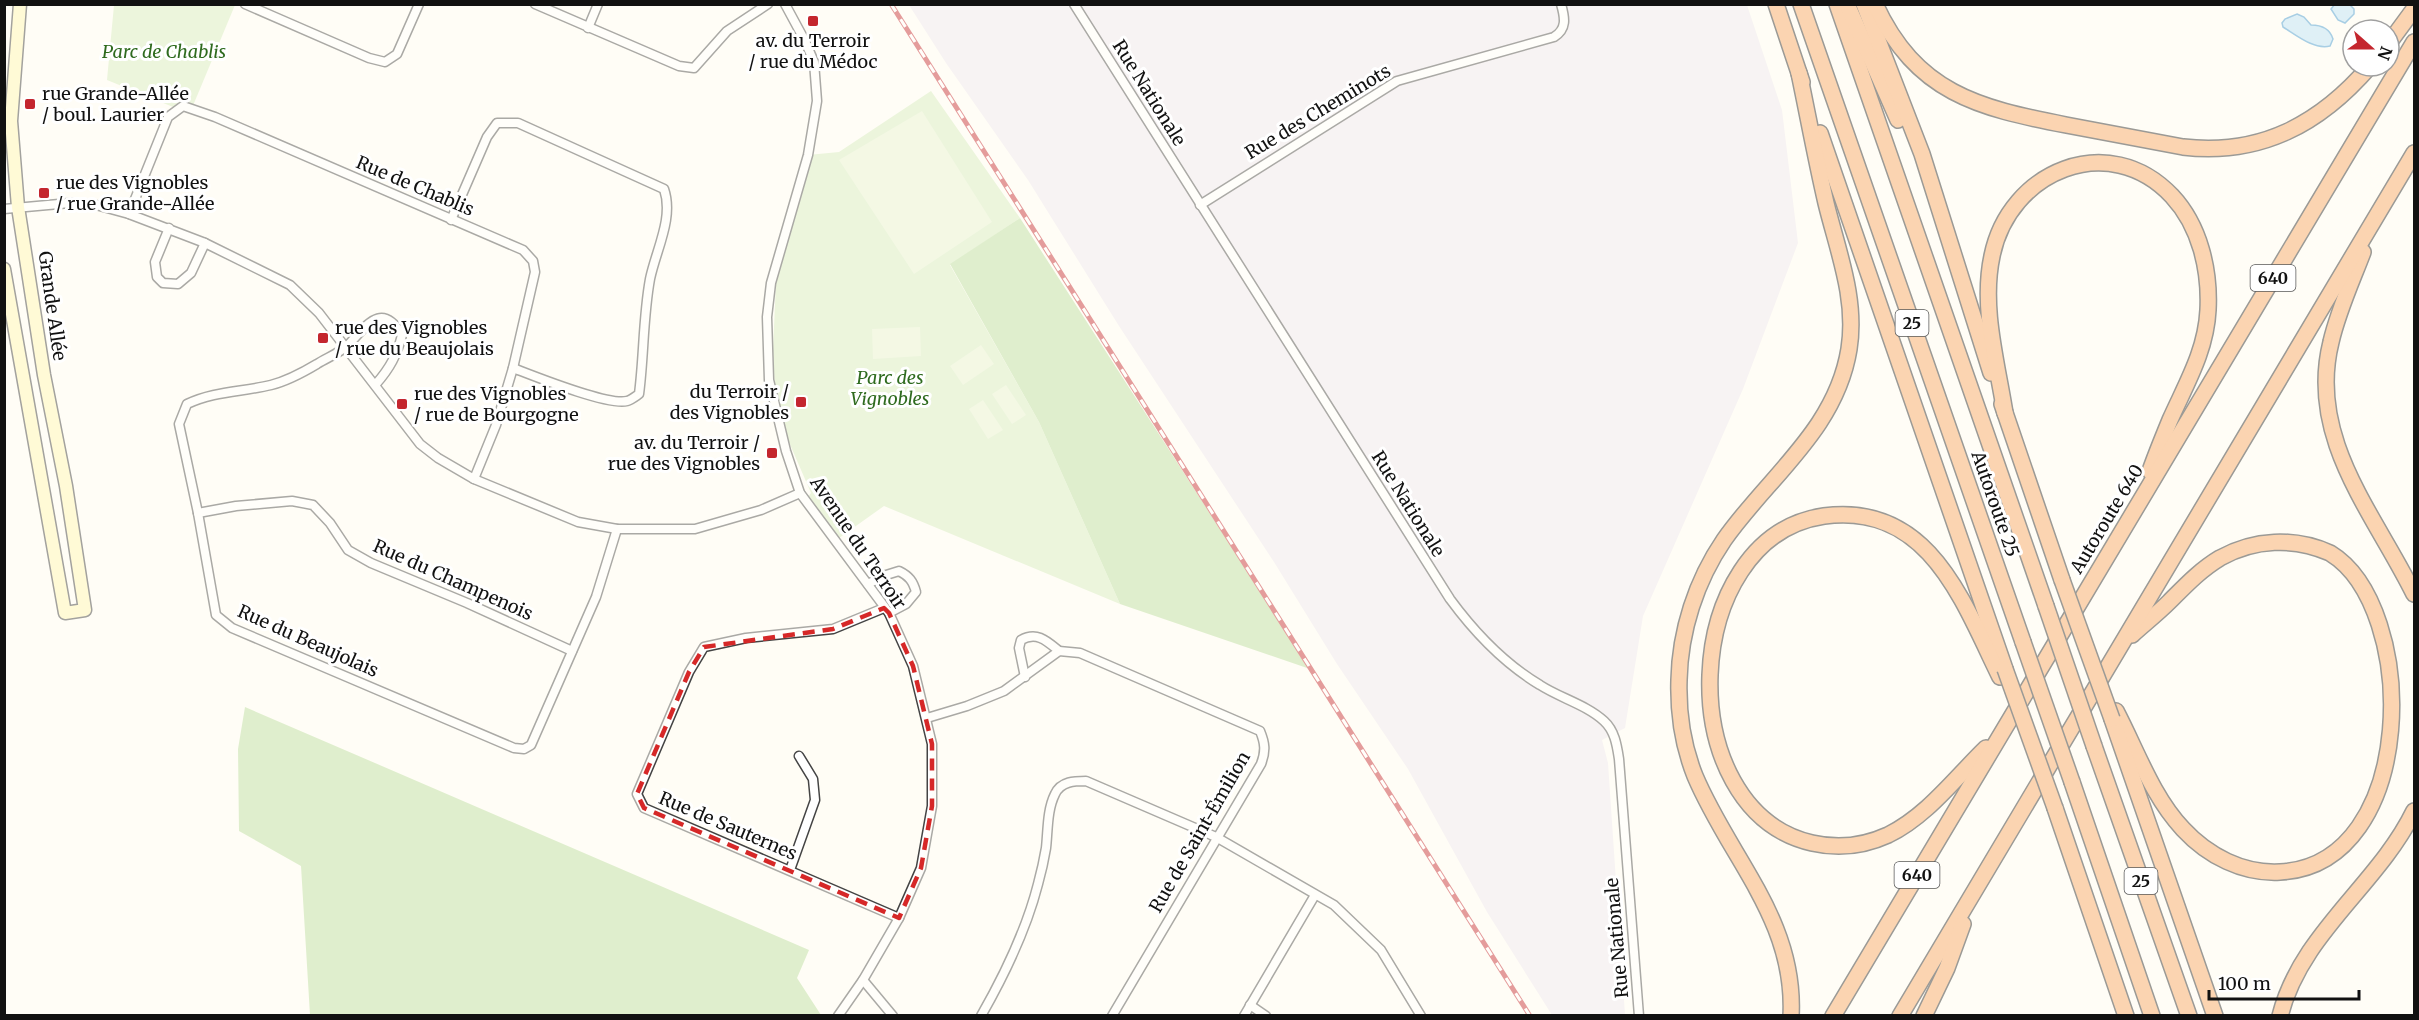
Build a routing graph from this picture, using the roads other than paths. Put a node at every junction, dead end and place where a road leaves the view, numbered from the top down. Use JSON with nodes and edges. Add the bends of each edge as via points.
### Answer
{"nodes":[{"id":1,"x":20,"y":4,"type":"edge"},
{"id":2,"x":244,"y":4,"type":"edge"},
{"id":3,"x":419,"y":4,"type":"edge"},
{"id":4,"x":535,"y":4,"type":"edge"},
{"id":5,"x":598,"y":4,"type":"edge"},
{"id":6,"x":768,"y":4,"type":"edge"},
{"id":7,"x":785,"y":4,"type":"edge"},
{"id":8,"x":1074,"y":4,"type":"edge"},
{"id":9,"x":1562,"y":4,"type":"edge"},
{"id":10,"x":1776,"y":4,"type":"edge"},
{"id":11,"x":1801,"y":4,"type":"edge"},
{"id":12,"x":1838,"y":4,"type":"edge"},
{"id":13,"x":1847,"y":4,"type":"edge"},
{"id":14,"x":1864,"y":4,"type":"edge"},
{"id":15,"x":1875,"y":4,"type":"edge"},
{"id":16,"x":2413,"y":11,"type":"edge"},
{"id":17,"x":2401,"y":27,"type":"edge"},
{"id":18,"x":588,"y":28,"type":"junction"},
{"id":19,"x":2415,"y":42,"type":"edge"},
{"id":20,"x":1798,"y":73,"type":"junction"},
{"id":21,"x":2358,"y":78,"type":"edge"},
{"id":22,"x":2415,"y":153,"type":"edge"},
{"id":23,"x":1200,"y":205,"type":"junction"},
{"id":24,"x":18,"y":207,"type":"junction"},
{"id":25,"x":4,"y":209,"type":"edge"},
{"id":26,"x":129,"y":214,"type":"junction"},
{"id":27,"x":2377,"y":215,"type":"junction"},
{"id":28,"x":451,"y":220,"type":"junction"},
{"id":29,"x":169,"y":228,"type":"junction"},
{"id":30,"x":205,"y":243,"type":"junction"},
{"id":31,"x":4,"y":269,"type":"edge"},
{"id":32,"x":1966,"y":297,"type":"junction"},
{"id":33,"x":346,"y":347,"type":"junction"},
{"id":34,"x":513,"y":368,"type":"junction"},
{"id":35,"x":376,"y":384,"type":"junction"},
{"id":36,"x":2005,"y":413,"type":"junction"},
{"id":37,"x":474,"y":479,"type":"junction"},
{"id":38,"x":800,"y":493,"type":"junction"},
{"id":39,"x":198,"y":513,"type":"junction"},
{"id":40,"x":2132,"y":515,"type":"junction"},
{"id":41,"x":617,"y":529,"type":"junction"},
{"id":42,"x":868,"y":585,"type":"junction"},
{"id":43,"x":2415,"y":594,"type":"edge"},
{"id":44,"x":886,"y":610,"type":"junction"},
{"id":45,"x":2120,"y":645,"type":"junction"},
{"id":46,"x":2399,"y":645,"type":"dead end"},
{"id":47,"x":572,"y":651,"type":"junction"},
{"id":48,"x":1059,"y":651,"type":"junction"},
{"id":49,"x":2003,"y":673,"type":"junction"},
{"id":50,"x":1025,"y":677,"type":"junction"},
{"id":51,"x":2114,"y":715,"type":"junction"},
{"id":52,"x":927,"y":718,"type":"junction"},
{"id":53,"x":2406,"y":725,"type":"dead end"},
{"id":54,"x":2001,"y":734,"type":"junction"},
{"id":55,"x":799,"y":756,"type":"dead end"},
{"id":56,"x":2415,"y":811,"type":"edge"},
{"id":57,"x":1216,"y":837,"type":"junction"},
{"id":58,"x":790,"y":870,"type":"junction"},
{"id":59,"x":1975,"y":890,"type":"junction"},
{"id":60,"x":1315,"y":895,"type":"junction"},
{"id":61,"x":899,"y":918,"type":"junction"},
{"id":62,"x":863,"y":980,"type":"junction"},
{"id":63,"x":1250,"y":1005,"type":"junction"},
{"id":64,"x":2124,"y":1012,"type":"edge"},
{"id":65,"x":838,"y":1016,"type":"edge"},
{"id":66,"x":893,"y":1016,"type":"edge"},
{"id":67,"x":981,"y":1016,"type":"edge"},
{"id":68,"x":1112,"y":1016,"type":"edge"},
{"id":69,"x":1244,"y":1016,"type":"edge"},
{"id":70,"x":1266,"y":1016,"type":"edge"},
{"id":71,"x":1421,"y":1016,"type":"edge"},
{"id":72,"x":1639,"y":1016,"type":"edge"},
{"id":73,"x":1791,"y":1016,"type":"edge"},
{"id":74,"x":1833,"y":1016,"type":"edge"},
{"id":75,"x":1900,"y":1016,"type":"edge"},
{"id":76,"x":1924,"y":1016,"type":"edge"},
{"id":77,"x":2152,"y":1016,"type":"edge"},
{"id":78,"x":2189,"y":1016,"type":"edge"},
{"id":79,"x":2215,"y":1016,"type":"edge"},
{"id":80,"x":2280,"y":1016,"type":"edge"}],
"edges":[{"from":1,"to":24,"type":"street","name":"Grande Allée","via":[[11,121]]},
{"from":2,"to":3,"type":"street","via":[[385,62],[397,54]]},
{"from":4,"to":18,"type":"street"},
{"from":5,"to":18,"type":"street"},
{"from":6,"to":18,"type":"street","via":[[727,32],[694,68],[679,66]]},
{"from":7,"to":38,"type":"street","name":"Avenue du Terroir","via":[[814,62],[817,101],[808,155],[773,274],[767,317],[769,380]]},
{"from":8,"to":23,"type":"street","name":"Rue Nationale"},
{"from":9,"to":23,"type":"street","name":"Rue des Cheminots","via":[[1565,20],[1558,35],[1398,81]]},
{"from":10,"to":20,"type":"highway"},
{"from":11,"to":77,"type":"highway","name":"Autoroute 25","number":"25","bridge":true},
{"from":12,"to":78,"type":"highway","name":"Autoroute 25","number":"25","bridge":true},
{"from":13,"to":32,"type":"highway","via":[[1923,178]]},
{"from":14,"to":32,"type":"highway","via":[[1922,154]]},
{"from":15,"to":21,"type":"highway","via":[[1914,63],[1958,95],[2008,113],[2183,147],[2236,147],[2287,133],[2330,107]]},
{"from":16,"to":17,"type":"highway"},
{"from":19,"to":40,"type":"highway","name":"Autoroute 640","number":"640"},
{"from":20,"to":49,"type":"highway"},
{"from":20,"to":73,"type":"highway","via":[[1849,296],[1851,328],[1847,357],[1838,389],[1819,426],[1731,531],[1711,561],[1689,616],[1679,680],[1682,724],[1695,775],[1782,942],[1790,976]]},
{"from":22,"to":27,"type":"highway"},
{"from":23,"to":72,"type":"street","name":"Rue Nationale","via":[[1458,610],[1488,644],[1524,675],[1597,716],[1612,731],[1619,759]]},
{"from":24,"to":25,"type":"street"},
{"from":24,"to":26,"type":"street","via":[[70,203]]},
{"from":24,"to":31,"type":"street","name":"Grande Allée","via":[[86,610],[65,613]]},
{"from":26,"to":28,"type":"street","name":"Rue de Chablis","via":[[168,117],[183,106]]},
{"from":26,"to":29,"type":"street"},
{"from":27,"to":43,"type":"highway","via":[[2331,342],[2326,366],[2326,404],[2346,471]]},
{"from":27,"to":45,"type":"highway"},
{"from":28,"to":34,"type":"street","name":"Rue de Chablis","via":[[523,250],[533,261],[535,272]]},
{"from":28,"to":34,"type":"street","via":[[487,137],[497,123],[518,123],[664,189],[668,209],[650,278],[639,394],[627,402],[613,401]]},
{"from":29,"to":30,"type":"street"},
{"from":29,"to":30,"type":"street","via":[[155,262],[157,277],[163,283],[178,284],[191,273]]},
{"from":30,"to":33,"type":"street","via":[[290,285]]},
{"from":32,"to":36,"type":"highway"},
{"from":33,"to":35,"type":"street"},
{"from":33,"to":35,"type":"street","via":[[378,317],[386,317],[398,327],[402,334],[398,351]]},
{"from":33,"to":39,"type":"street","name":"Rue du Beaujolais","via":[[295,377],[271,385],[205,395],[186,404],[179,424]]},
{"from":34,"to":37,"type":"street","name":"Rue de Chablis"},
{"from":35,"to":37,"type":"street","via":[[420,444]]},
{"from":36,"to":40,"type":"highway","via":[[1989,281],[1994,246],[2012,207],[2045,177],[2083,164],[2124,167],[2156,182],[2178,202],[2195,231],[2205,271],[2208,310],[2196,363]]},
{"from":36,"to":51,"type":"highway","bridge":true,"via":[[2062,580]]},
{"from":37,"to":41,"type":"street","via":[[578,522]]},
{"from":38,"to":41,"type":"street","via":[[761,510],[695,529]]},
{"from":38,"to":42,"type":"street","name":"Avenue du Terroir"},
{"from":39,"to":47,"type":"street","name":"Rue du Champenois","via":[[292,501],[313,505],[348,550],[371,563]]},
{"from":39,"to":47,"type":"street","name":"Rue du Beaujolais","via":[[216,615],[232,628],[514,748],[531,745]]},
{"from":40,"to":54,"type":"highway","name":"Autoroute 640","number":"640"},
{"from":41,"to":47,"type":"street","name":"Rue du Beaujolais","via":[[596,597]]},
{"from":42,"to":44,"type":"street","name":"Avenue du Terroir"},
{"from":42,"to":44,"type":"street","via":[[899,571],[914,582],[916,592],[906,604]]},
{"from":44,"to":52,"type":"street","name":"Avenue du Terroir","via":[[913,666]]},
{"from":44,"to":58,"type":"street","name":"Rue de Sauternes","via":[[833,629],[746,638],[704,647],[689,672],[637,794],[644,808]]},
{"from":45,"to":46,"type":"highway","via":[[2212,564],[2237,550],[2275,542],[2324,550],[2360,572],[2384,605]]},
{"from":45,"to":59,"type":"highway"},
{"from":48,"to":50,"type":"street"},
{"from":48,"to":50,"type":"street","via":[[1036,636],[1021,640]]},
{"from":48,"to":57,"type":"street","name":"Rue de Saint-Émilion","via":[[1080,653],[1260,731],[1265,754]]},
{"from":49,"to":54,"type":"highway","via":[[1957,588],[1925,549],[1875,520],[1832,515],[1785,530],[1748,560],[1719,623],[1710,686],[1719,747],[1738,792],[1754,812],[1774,827],[1819,844],[1856,845],[1902,828]]},
{"from":49,"to":64,"type":"highway","bridge":true,"via":[[2055,808]]},
{"from":50,"to":52,"type":"street","via":[[1004,691]]},
{"from":51,"to":53,"type":"highway","via":[[2159,798],[2183,829],[2225,861],[2267,872],[2300,870],[2319,864],[2339,854],[2361,835],[2390,788]]},
{"from":51,"to":79,"type":"highway"},
{"from":52,"to":61,"type":"street","name":"Avenue du Terroir","via":[[932,744],[932,806],[921,868]]},
{"from":54,"to":74,"type":"highway","name":"Autoroute 640","number":"640"},
{"from":55,"to":58,"type":"street","via":[[813,779],[815,800]]},
{"from":56,"to":80,"type":"highway","via":[[2388,854],[2305,956],[2289,986]]},
{"from":57,"to":60,"type":"street"},
{"from":57,"to":67,"type":"street","via":[[1086,781],[1069,781],[1055,791],[1045,851],[1027,919]]},
{"from":57,"to":68,"type":"street","name":"Rue de Saint-Émilion"},
{"from":58,"to":61,"type":"street","name":"Rue de Sauternes"},
{"from":59,"to":75,"type":"highway"},
{"from":59,"to":76,"type":"highway","via":[[1947,968]]},
{"from":60,"to":63,"type":"street"},
{"from":60,"to":71,"type":"street","via":[[1334,905],[1381,950]]},
{"from":61,"to":62,"type":"street","name":"Avenue du Terroir"},
{"from":62,"to":65,"type":"street","name":"Avenue du Terroir"},
{"from":62,"to":66,"type":"street"},
{"from":63,"to":69,"type":"street"},
{"from":63,"to":70,"type":"street"}]}
